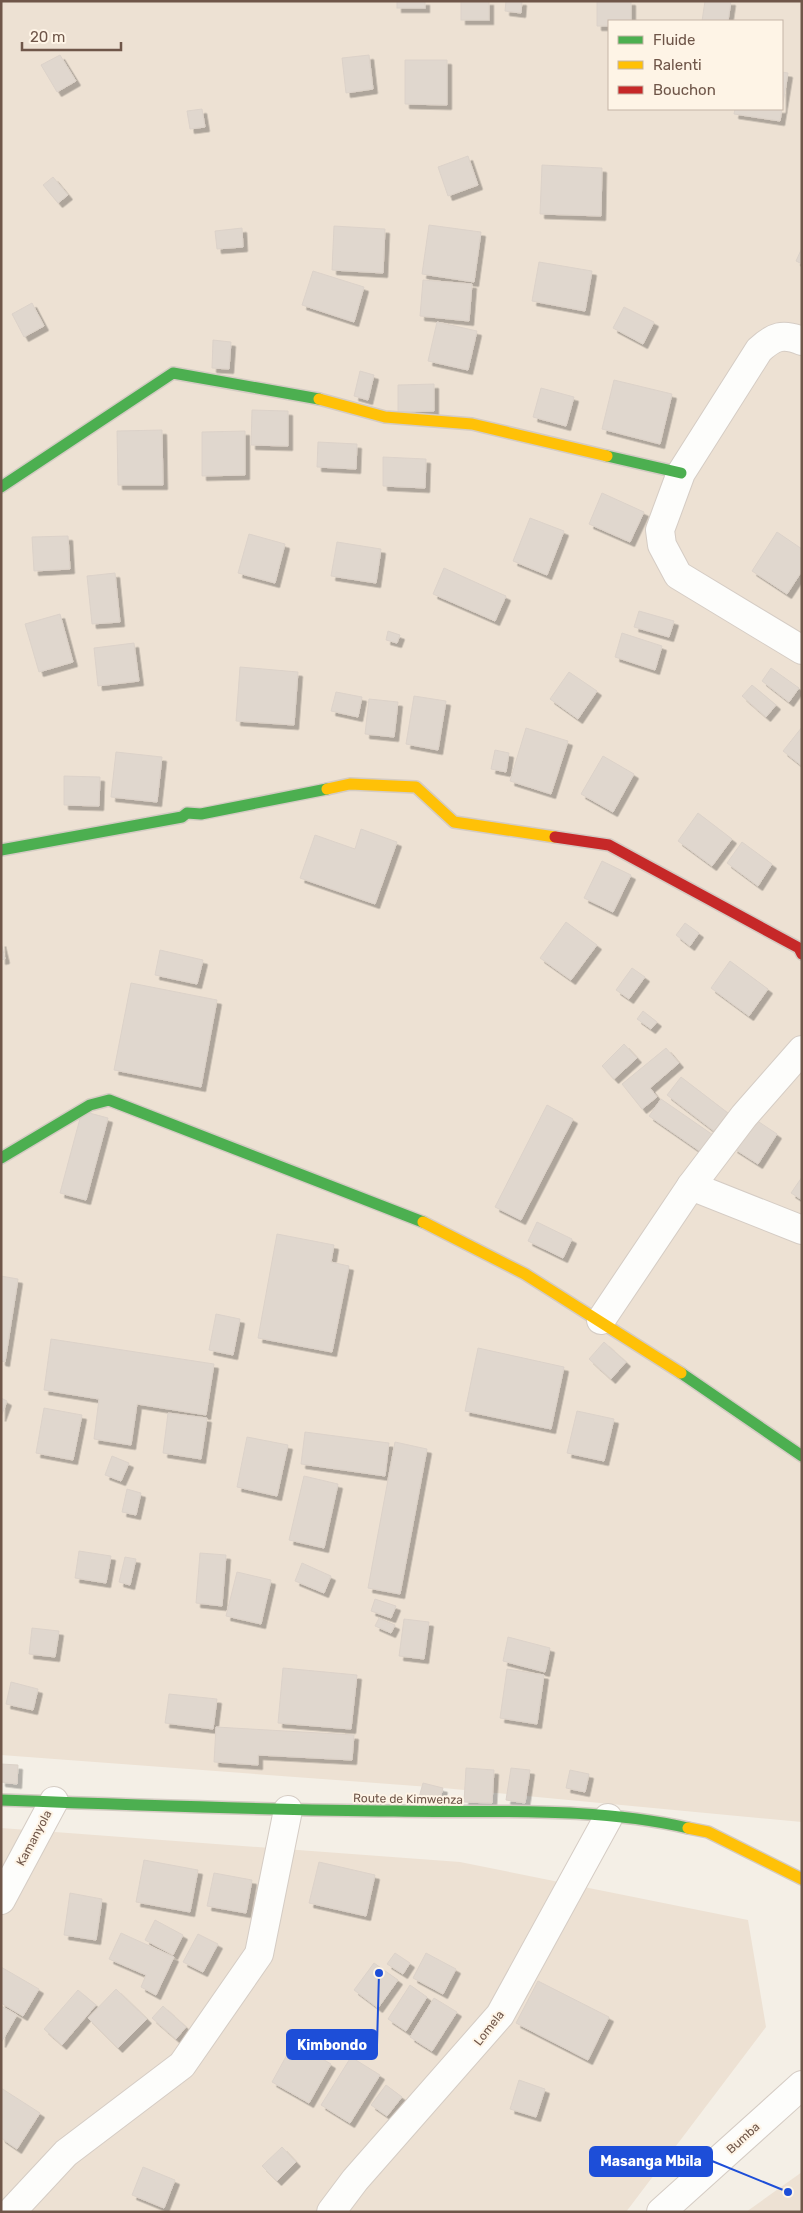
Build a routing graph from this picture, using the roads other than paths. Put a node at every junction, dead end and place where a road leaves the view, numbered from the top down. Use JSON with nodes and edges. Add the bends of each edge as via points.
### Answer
{"nodes":[{"id":1,"x":802,"y":341,"type":"edge"},
{"id":2,"x":681,"y":473,"type":"junction"},
{"id":3,"x":1,"y":487,"type":"edge"},
{"id":4,"x":802,"y":650,"type":"edge"},
{"id":5,"x":1,"y":850,"type":"edge"},
{"id":6,"x":802,"y":954,"type":"edge"},
{"id":7,"x":802,"y":1050,"type":"edge"},
{"id":8,"x":1,"y":1158,"type":"edge"},
{"id":9,"x":691,"y":1186,"type":"junction"},
{"id":10,"x":802,"y":1230,"type":"edge"},
{"id":11,"x":601,"y":1320,"type":"junction"},
{"id":12,"x":802,"y":1456,"type":"edge"},
{"id":13,"x":1,"y":1800,"type":"edge"},
{"id":14,"x":54,"y":1801,"type":"junction"},
{"id":15,"x":288,"y":1810,"type":"junction"},
{"id":16,"x":608,"y":1818,"type":"junction"},
{"id":17,"x":802,"y":1878,"type":"edge"},
{"id":18,"x":1,"y":1900,"type":"edge"},
{"id":19,"x":802,"y":2085,"type":"edge"},
{"id":20,"x":11,"y":2212,"type":"edge"},
{"id":21,"x":332,"y":2212,"type":"edge"},
{"id":22,"x":661,"y":2212,"type":"edge"}],
"edges":[{"from":1,"to":2,"type":"street","via":[[788,335],[772,338],[759,350]]},
{"from":2,"to":3,"type":"street","via":[[472,424],[385,417],[306,394],[172,373]]},
{"from":2,"to":4,"type":"street","via":[[660,530],[662,545],[678,575]]},
{"from":5,"to":6,"type":"street","via":[[350,784],[416,787],[454,822],[609,845],[799,948]]},
{"from":7,"to":9,"type":"street","via":[[744,1116]]},
{"from":8,"to":11,"type":"street","via":[[90,1105],[109,1100],[459,1237]]},
{"from":9,"to":10,"type":"street"},
{"from":9,"to":11,"type":"street"},
{"from":11,"to":12,"type":"street"},
{"from":13,"to":14,"type":"street","name":"Route de Kimwenza"},
{"from":14,"to":15,"type":"street","name":"Route de Kimwenza"},
{"from":14,"to":18,"type":"street","name":"Kamanyola"},
{"from":15,"to":16,"type":"street","name":"Route de Kimwenza","via":[[575,1814]]},
{"from":15,"to":20,"type":"street","via":[[259,1954],[182,2065],[66,2153]]},
{"from":16,"to":17,"type":"street","name":"Route de Kimwenza","via":[[660,1821],[708,1832]]},
{"from":16,"to":21,"type":"street","name":"Lomela","via":[[500,2016],[355,2180]]},
{"from":19,"to":22,"type":"street","name":"Bumba"}]}
